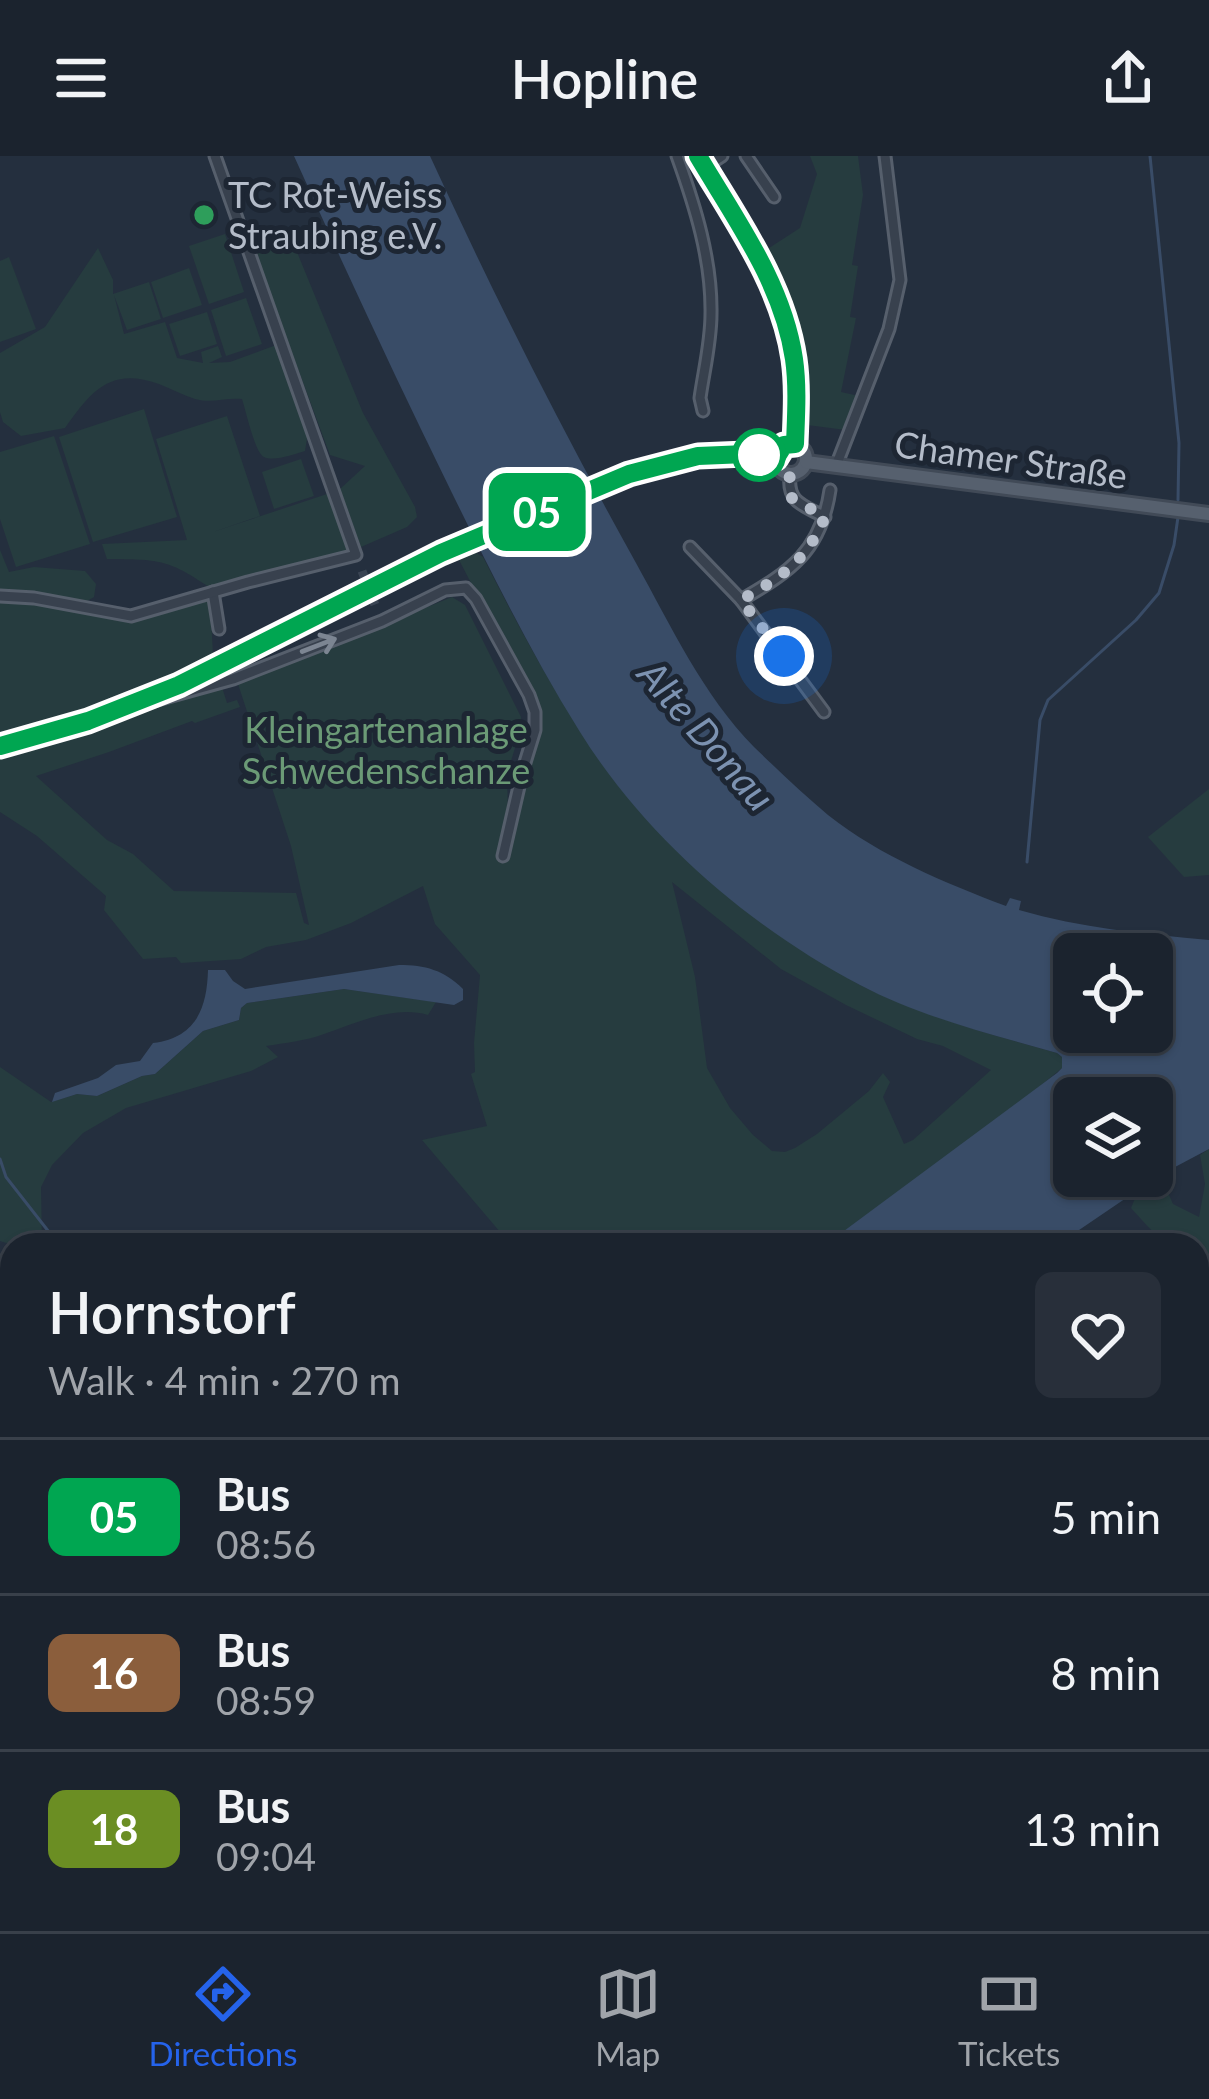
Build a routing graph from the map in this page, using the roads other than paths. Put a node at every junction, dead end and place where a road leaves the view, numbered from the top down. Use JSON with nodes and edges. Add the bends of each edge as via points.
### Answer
{"nodes":[{"id":1,"x":215,"y":156,"type":"edge"},
{"id":2,"x":677,"y":156,"type":"edge"},
{"id":3,"x":698,"y":156,"type":"edge"},
{"id":4,"x":722,"y":156,"type":"edge"},
{"id":5,"x":746,"y":156,"type":"edge"},
{"id":6,"x":886,"y":156,"type":"edge"},
{"id":7,"x":705,"y":167,"type":"junction"},
{"id":8,"x":714,"y":182,"type":"junction"},
{"id":9,"x":690,"y":192,"type":"junction"},
{"id":10,"x":774,"y":197,"type":"dead end"},
{"id":11,"x":703,"y":411,"type":"dead end"},
{"id":12,"x":795,"y":444,"type":"junction"},
{"id":13,"x":776,"y":458,"type":"junction"},
{"id":14,"x":820,"y":464,"type":"junction"},
{"id":15,"x":790,"y":475,"type":"junction"},
{"id":16,"x":830,"y":490,"type":"dead end"},
{"id":17,"x":1209,"y":514,"type":"edge"},
{"id":18,"x":825,"y":517,"type":"junction"},
{"id":19,"x":690,"y":547,"type":"dead end"},
{"id":20,"x":356,"y":555,"type":"junction"},
{"id":21,"x":362,"y":571,"type":"tunnel mouth"},
{"id":22,"x":212,"y":592,"type":"junction"},
{"id":23,"x":0,"y":596,"type":"edge"},
{"id":24,"x":741,"y":600,"type":"junction"},
{"id":25,"x":375,"y":605,"type":"tunnel mouth"},
{"id":26,"x":382,"y":621,"type":"junction"},
{"id":27,"x":219,"y":628,"type":"dead end"},
{"id":28,"x":824,"y":712,"type":"dead end"},
{"id":29,"x":88,"y":721,"type":"junction"},
{"id":30,"x":0,"y":746,"type":"edge"},
{"id":31,"x":502,"y":856,"type":"dead end"}],
"edges":[{"from":1,"to":20,"type":"street"},
{"from":2,"to":9,"type":"street"},
{"from":3,"to":7,"type":"street"},
{"from":4,"to":7,"type":"street"},
{"from":5,"to":10,"type":"street"},
{"from":6,"to":14,"type":"street","via":[[900,280],[889,329]]},
{"from":7,"to":8,"type":"street"},
{"from":8,"to":9,"type":"street"},
{"from":8,"to":12,"type":"street","via":[[787,324]]},
{"from":9,"to":11,"type":"street","via":[[711,297]]},
{"from":12,"to":13,"type":"main road"},
{"from":12,"to":14,"type":"main road"},
{"from":13,"to":15,"type":"main road"},
{"from":13,"to":29,"type":"main road","via":[[698,456],[629,474],[441,553],[191,680]]},
{"from":14,"to":15,"type":"main road"},
{"from":14,"to":17,"type":"main road","name":"Chamer Straße"},
{"from":15,"to":18,"type":"street","via":[[792,498]]},
{"from":16,"to":18,"type":"street"},
{"from":18,"to":24,"type":"street","via":[[800,560]]},
{"from":19,"to":24,"type":"street"},
{"from":20,"to":21,"type":"street"},
{"from":20,"to":22,"type":"street"},
{"from":22,"to":23,"type":"street","via":[[131,616]]},
{"from":22,"to":27,"type":"street"},
{"from":24,"to":28,"type":"street"},
{"from":25,"to":26,"type":"street"},
{"from":29,"to":26,"type":"street","one_way":true,"via":[[232,679]]},
{"from":26,"to":31,"type":"street","via":[[466,588],[529,695],[535,730]]},
{"from":29,"to":30,"type":"main road"}]}
